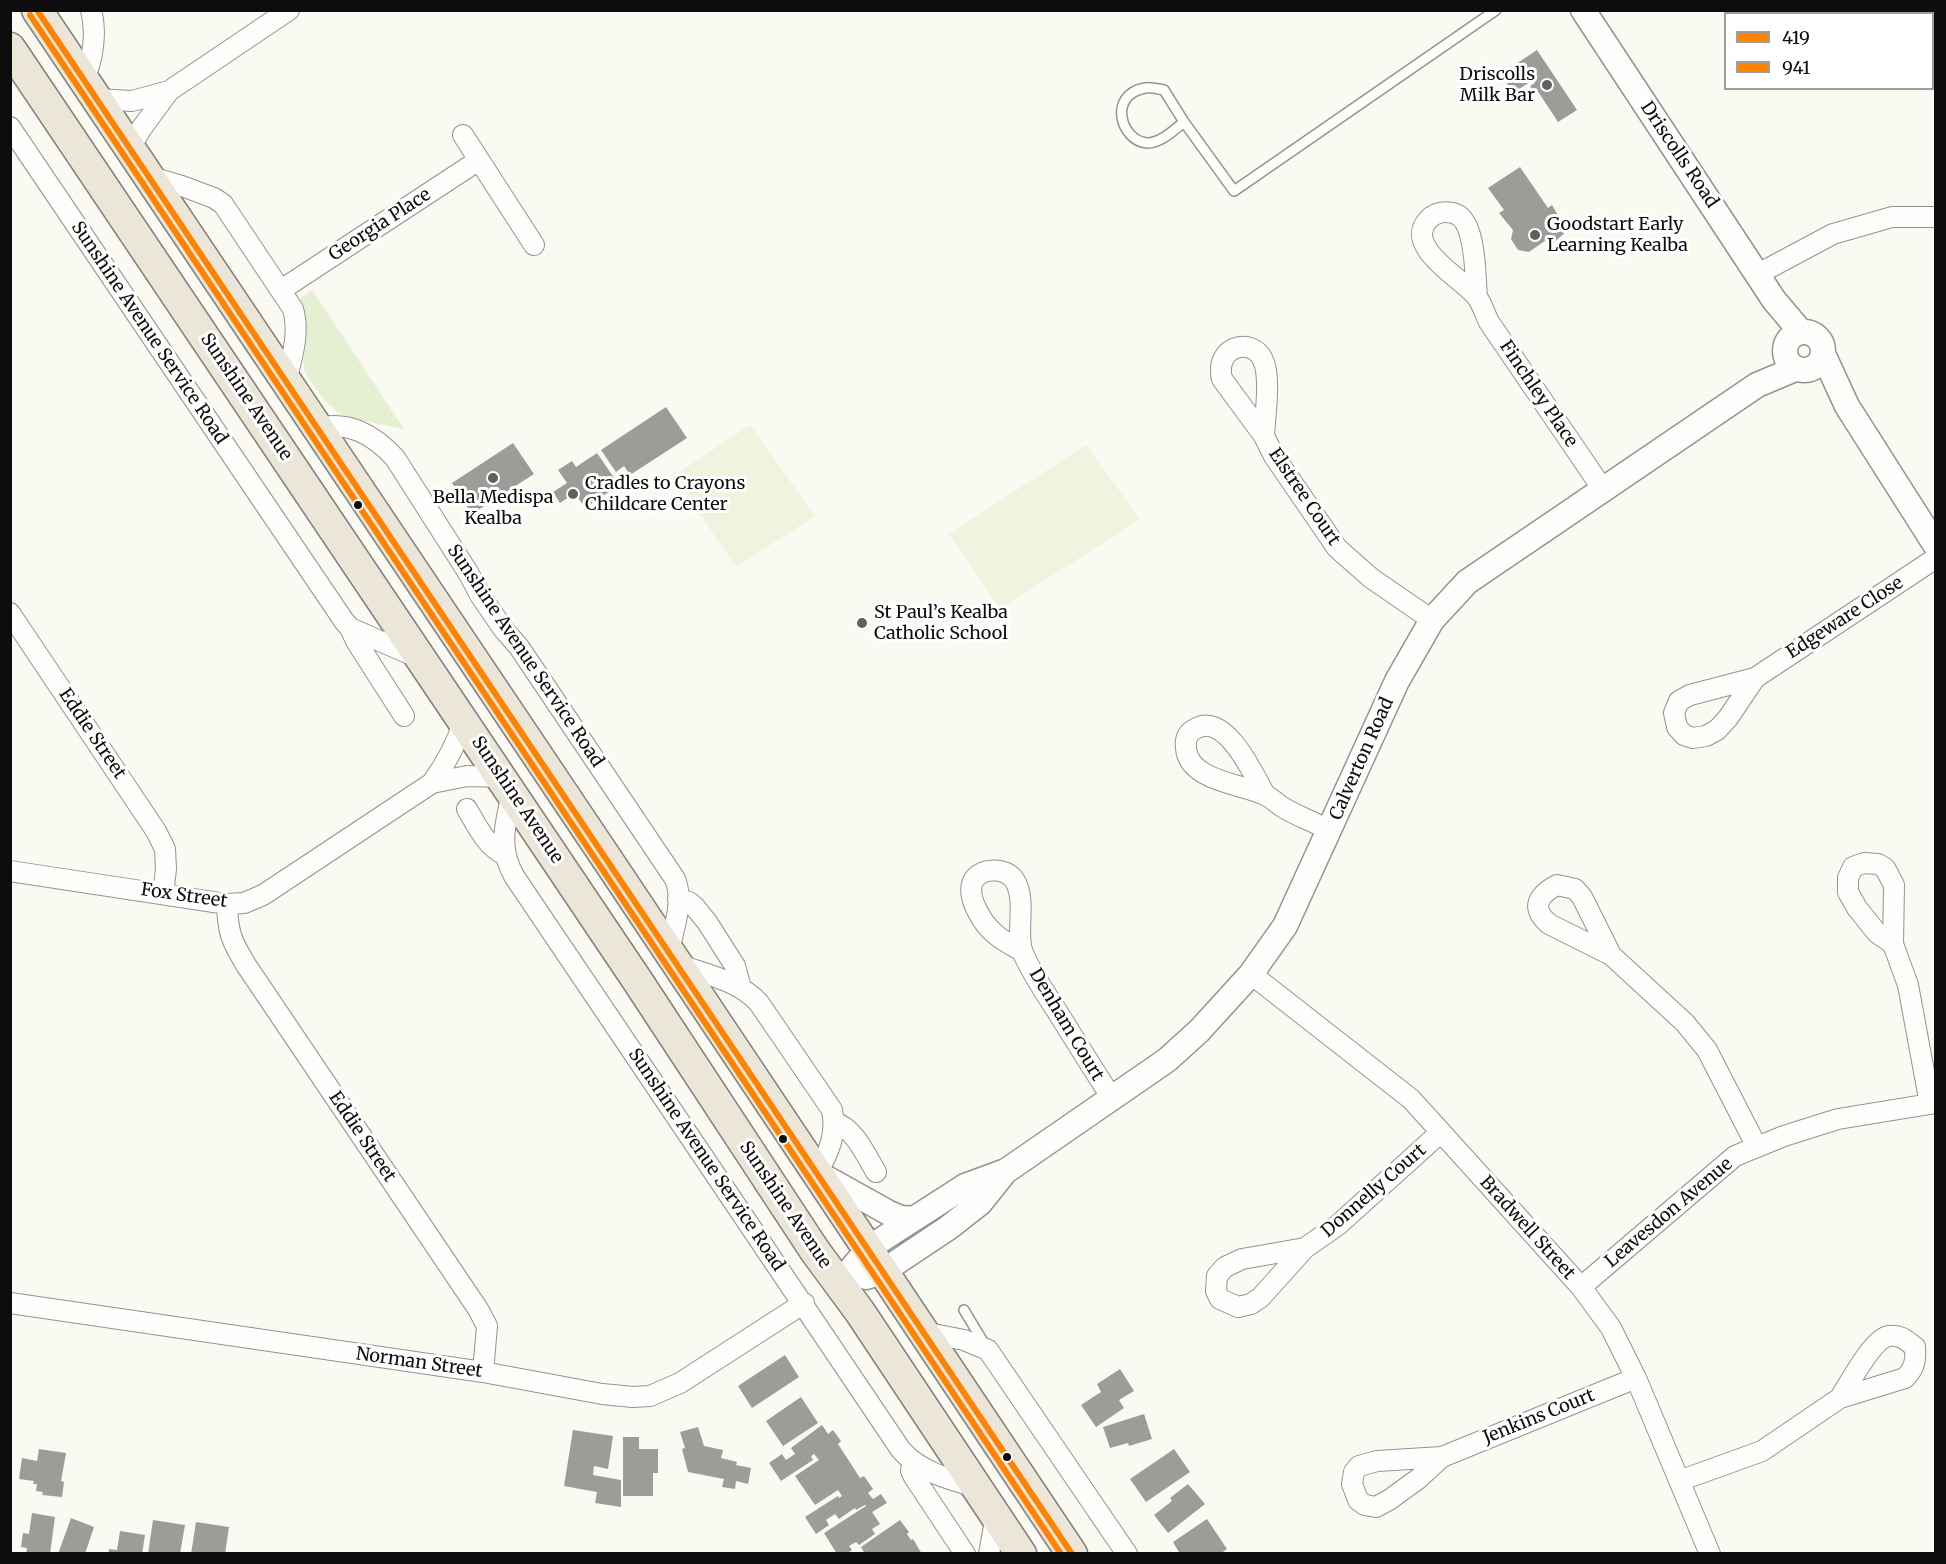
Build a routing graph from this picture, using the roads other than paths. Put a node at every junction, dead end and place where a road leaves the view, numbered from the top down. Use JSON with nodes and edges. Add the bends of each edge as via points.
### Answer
{"nodes":[{"id":1,"x":37,"y":10,"type":"edge"},
{"id":2,"x":91,"y":10,"type":"edge"},
{"id":3,"x":289,"y":10,"type":"edge"},
{"id":4,"x":1496,"y":10,"type":"edge"},
{"id":5,"x":1583,"y":10,"type":"edge"},
{"id":6,"x":10,"y":48,"type":"edge"},
{"id":7,"x":90,"y":89,"type":"junction"},
{"id":8,"x":169,"y":91,"type":"junction"},
{"id":9,"x":1184,"y":122,"type":"junction"},
{"id":10,"x":10,"y":127,"type":"edge"},
{"id":11,"x":463,"y":135,"type":"dead end"},
{"id":12,"x":130,"y":148,"type":"junction"},
{"id":13,"x":479,"y":160,"type":"junction"},
{"id":14,"x":148,"y":176,"type":"junction"},
{"id":15,"x":1935,"y":216,"type":"edge"},
{"id":16,"x":534,"y":245,"type":"dead end"},
{"id":17,"x":1758,"y":274,"type":"junction"},
{"id":18,"x":281,"y":290,"type":"junction"},
{"id":19,"x":1477,"y":297,"type":"dead end"},
{"id":20,"x":1800,"y":353,"type":"junction"},
{"id":21,"x":286,"y":381,"type":"junction"},
{"id":22,"x":317,"y":428,"type":"junction"},
{"id":23,"x":1264,"y":436,"type":"dead end"},
{"id":24,"x":287,"y":459,"type":"junction"},
{"id":25,"x":1602,"y":488,"type":"junction"},
{"id":26,"x":1935,"y":546,"type":"edge"},
{"id":27,"x":1935,"y":558,"type":"edge"},
{"id":28,"x":10,"y":613,"type":"edge"},
{"id":29,"x":1432,"y":620,"type":"junction"},
{"id":30,"x":350,"y":628,"type":"junction"},
{"id":31,"x":421,"y":660,"type":"junction"},
{"id":32,"x":1755,"y":678,"type":"dead end"},
{"id":33,"x":404,"y":716,"type":"dead end"},
{"id":34,"x":464,"y":721,"type":"junction"},
{"id":35,"x":432,"y":783,"type":"junction"},
{"id":36,"x":507,"y":785,"type":"junction"},
{"id":37,"x":1265,"y":795,"type":"dead end"},
{"id":38,"x":467,"y":809,"type":"dead end"},
{"id":39,"x":1330,"y":831,"type":"junction"},
{"id":40,"x":505,"y":855,"type":"junction"},
{"id":41,"x":10,"y":871,"type":"edge"},
{"id":42,"x":163,"y":894,"type":"junction"},
{"id":43,"x":678,"y":900,"type":"junction"},
{"id":44,"x":227,"y":904,"type":"junction"},
{"id":45,"x":1893,"y":944,"type":"dead end"},
{"id":46,"x":1022,"y":951,"type":"dead end"},
{"id":47,"x":1611,"y":955,"type":"dead end"},
{"id":48,"x":674,"y":958,"type":"junction"},
{"id":49,"x":1251,"y":974,"type":"junction"},
{"id":50,"x":741,"y":988,"type":"junction"},
{"id":51,"x":1112,"y":1098,"type":"junction"},
{"id":52,"x":1933,"y":1104,"type":"edge"},
{"id":53,"x":834,"y":1122,"type":"junction"},
{"id":54,"x":1441,"y":1132,"type":"junction"},
{"id":55,"x":1757,"y":1147,"type":"junction"},
{"id":56,"x":1006,"y":1171,"type":"junction"},
{"id":57,"x":876,"y":1172,"type":"dead end"},
{"id":58,"x":817,"y":1173,"type":"junction"},
{"id":59,"x":914,"y":1219,"type":"junction"},
{"id":60,"x":1305,"y":1248,"type":"dead end"},
{"id":61,"x":875,"y":1260,"type":"junction"},
{"id":62,"x":838,"y":1285,"type":"junction"},
{"id":63,"x":1581,"y":1287,"type":"junction"},
{"id":64,"x":10,"y":1303,"type":"edge"},
{"id":65,"x":804,"y":1303,"type":"junction"},
{"id":66,"x":964,"y":1310,"type":"dead end"},
{"id":67,"x":923,"y":1332,"type":"junction"},
{"id":68,"x":988,"y":1350,"type":"junction"},
{"id":69,"x":483,"y":1372,"type":"junction"},
{"id":70,"x":1636,"y":1378,"type":"junction"},
{"id":71,"x":1840,"y":1398,"type":"dead end"},
{"id":72,"x":1442,"y":1457,"type":"dead end"},
{"id":73,"x":913,"y":1461,"type":"junction"},
{"id":74,"x":1679,"y":1481,"type":"junction"},
{"id":75,"x":977,"y":1487,"type":"junction"},
{"id":76,"x":996,"y":1515,"type":"junction"},
{"id":77,"x":965,"y":1554,"type":"edge"},
{"id":78,"x":989,"y":1554,"type":"edge"},
{"id":79,"x":1021,"y":1554,"type":"edge"},
{"id":80,"x":1072,"y":1554,"type":"edge"},
{"id":81,"x":1127,"y":1554,"type":"edge"},
{"id":82,"x":1710,"y":1554,"type":"edge"}],
"edges":[{"from":1,"to":7,"type":"main road"},
{"from":2,"to":7,"type":"street","via":[[94,31]]},
{"from":3,"to":8,"type":"street"},
{"from":4,"to":9,"type":"lane","via":[[1234,191]]},
{"from":5,"to":17,"type":"street","name":"Driscolls Road"},
{"from":6,"to":24,"type":"main road","name":"Sunshine Avenue"},
{"from":7,"to":8,"type":"street","via":[[132,100]]},
{"from":7,"to":12,"type":"main road"},
{"from":8,"to":12,"type":"street"},
{"from":9,"to":9,"type":"lane","via":[[1164,90],[1147,87],[1130,93],[1121,105],[1126,129],[1147,143],[1167,136]]},
{"from":10,"to":30,"type":"street","name":"Sunshine Avenue Service Road"},
{"from":11,"to":13,"type":"street"},
{"from":12,"to":14,"type":"main road"},
{"from":13,"to":16,"type":"street"},
{"from":13,"to":18,"type":"street","name":"Georgia Place"},
{"from":14,"to":18,"type":"street","via":[[223,204]]},
{"from":14,"to":21,"type":"main road"},
{"from":15,"to":17,"type":"street","via":[[1892,217],[1833,234]]},
{"from":17,"to":20,"type":"street","name":"Driscolls Road"},
{"from":18,"to":21,"type":"street","via":[[296,318]]},
{"from":19,"to":25,"type":"street","name":"Finchley Place","via":[[1489,322]]},
{"from":20,"to":25,"type":"street","name":"Calverton Road"},
{"from":20,"to":26,"type":"street","name":"Driscolls Road","via":[[1847,406]]},
{"from":21,"to":22,"type":"main road"},
{"from":22,"to":24,"type":"main road"},
{"from":22,"to":43,"type":"street","name":"Sunshine Avenue Service Road","via":[[334,424],[354,429],[371,436],[395,458],[480,595],[519,646],[675,879]]},
{"from":22,"to":48,"type":"main road"},
{"from":23,"to":29,"type":"street","name":"Elstree Court","via":[[1337,548],[1371,578]]},
{"from":24,"to":31,"type":"main road","name":"Sunshine Avenue"},
{"from":25,"to":29,"type":"street","name":"Calverton Road","via":[[1467,582]]},
{"from":27,"to":32,"type":"street","name":"Edgeware Close"},
{"from":28,"to":42,"type":"street","name":"Eddie Street","via":[[156,831],[165,849]]},
{"from":29,"to":39,"type":"street","name":"Calverton Road","via":[[1396,681]]},
{"from":30,"to":31,"type":"street","name":"Sunshine Avenue Service Road"},
{"from":30,"to":33,"type":"street","name":"Sunshine Avenue Service Road"},
{"from":31,"to":34,"type":"main road","name":"Sunshine Avenue"},
{"from":34,"to":35,"type":"street","name":"Fox Street","via":[[456,745]]},
{"from":34,"to":36,"type":"main road","name":"Sunshine Avenue"},
{"from":35,"to":36,"type":"street","name":"Fox Street","via":[[467,776]]},
{"from":35,"to":44,"type":"street","name":"Fox Street","via":[[263,895],[244,903]]},
{"from":36,"to":40,"type":"street","name":"Sunshine Avenue Service Road"},
{"from":36,"to":62,"type":"main road","name":"Sunshine Avenue"},
{"from":37,"to":39,"type":"street"},
{"from":38,"to":40,"type":"street","name":"Sunshine Avenue Service Road","via":[[495,850]]},
{"from":39,"to":49,"type":"street","name":"Calverton Road","via":[[1286,926]]},
{"from":40,"to":65,"type":"street","name":"Sunshine Avenue Service Road","via":[[514,876]]},
{"from":41,"to":42,"type":"street","name":"Fox Street"},
{"from":42,"to":44,"type":"street","name":"Fox Street"},
{"from":43,"to":48,"type":"street","name":"Sunshine Avenue Service Road"},
{"from":43,"to":50,"type":"street","via":[[689,902],[699,911],[735,966]]},
{"from":44,"to":69,"type":"street","name":"Eddie Street","via":[[231,940],[246,965],[478,1309],[487,1326]]},
{"from":45,"to":52,"type":"street","via":[[1908,985]]},
{"from":46,"to":51,"type":"street","name":"Denham Court"},
{"from":47,"to":55,"type":"street","via":[[1685,1023],[1707,1050]]},
{"from":48,"to":50,"type":"street"},
{"from":48,"to":58,"type":"main road"},
{"from":49,"to":51,"type":"street","name":"Calverton Road","via":[[1167,1060]]},
{"from":49,"to":54,"type":"street","name":"Bradwell Street","via":[[1411,1099]]},
{"from":50,"to":53,"type":"street","via":[[759,1003],[832,1110]]},
{"from":51,"to":56,"type":"street","name":"Calverton Road"},
{"from":52,"to":55,"type":"street","name":"Leavesdon Avenue","via":[[1838,1119]]},
{"from":53,"to":57,"type":"street","via":[[851,1132]]},
{"from":53,"to":58,"type":"street","via":[[829,1153]]},
{"from":54,"to":60,"type":"street","name":"Donnelly Court","via":[[1338,1225]]},
{"from":54,"to":63,"type":"street","name":"Bradwell Street"},
{"from":55,"to":63,"type":"street","name":"Leavesdon Avenue","via":[[1735,1156]]},
{"from":56,"to":59,"type":"street","name":"Calverton Road","via":[[965,1186]]},
{"from":56,"to":61,"type":"street","name":"Calverton Road","via":[[980,1203],[948,1228]]},
{"from":58,"to":59,"type":"street","via":[[889,1213]]},
{"from":58,"to":61,"type":"main road"},
{"from":59,"to":61,"type":"street","name":"Calverton Road"},
{"from":61,"to":62,"type":"street","name":"Calverton Road"},
{"from":61,"to":67,"type":"main road"},
{"from":62,"to":75,"type":"main road","name":"Sunshine Avenue"},
{"from":63,"to":70,"type":"street","name":"Bradwell Street","via":[[1611,1328]]},
{"from":64,"to":69,"type":"street","name":"Norman Street"},
{"from":65,"to":69,"type":"street","name":"Norman Street","via":[[698,1372],[650,1396],[602,1394]]},
{"from":65,"to":73,"type":"street","name":"Sunshine Avenue Service Road","via":[[901,1450]]},
{"from":66,"to":68,"type":"lane"},
{"from":67,"to":68,"type":"street","via":[[964,1340]]},
{"from":67,"to":80,"type":"main road"},
{"from":68,"to":81,"type":"street"},
{"from":70,"to":72,"type":"street","name":"Jenkins Court"},
{"from":70,"to":74,"type":"street","name":"Bradwell Street"},
{"from":71,"to":74,"type":"street","via":[[1762,1451]]},
{"from":73,"to":75,"type":"street","name":"Sunshine Avenue Service Road"},
{"from":73,"to":77,"type":"street","name":"Sunshine Avenue Service Road","via":[[914,1477]]},
{"from":74,"to":82,"type":"street","name":"Bradwell Street"},
{"from":75,"to":76,"type":"main road","name":"Sunshine Avenue"},
{"from":76,"to":78,"type":"street"},
{"from":76,"to":79,"type":"main road","name":"Sunshine Avenue"}]}
